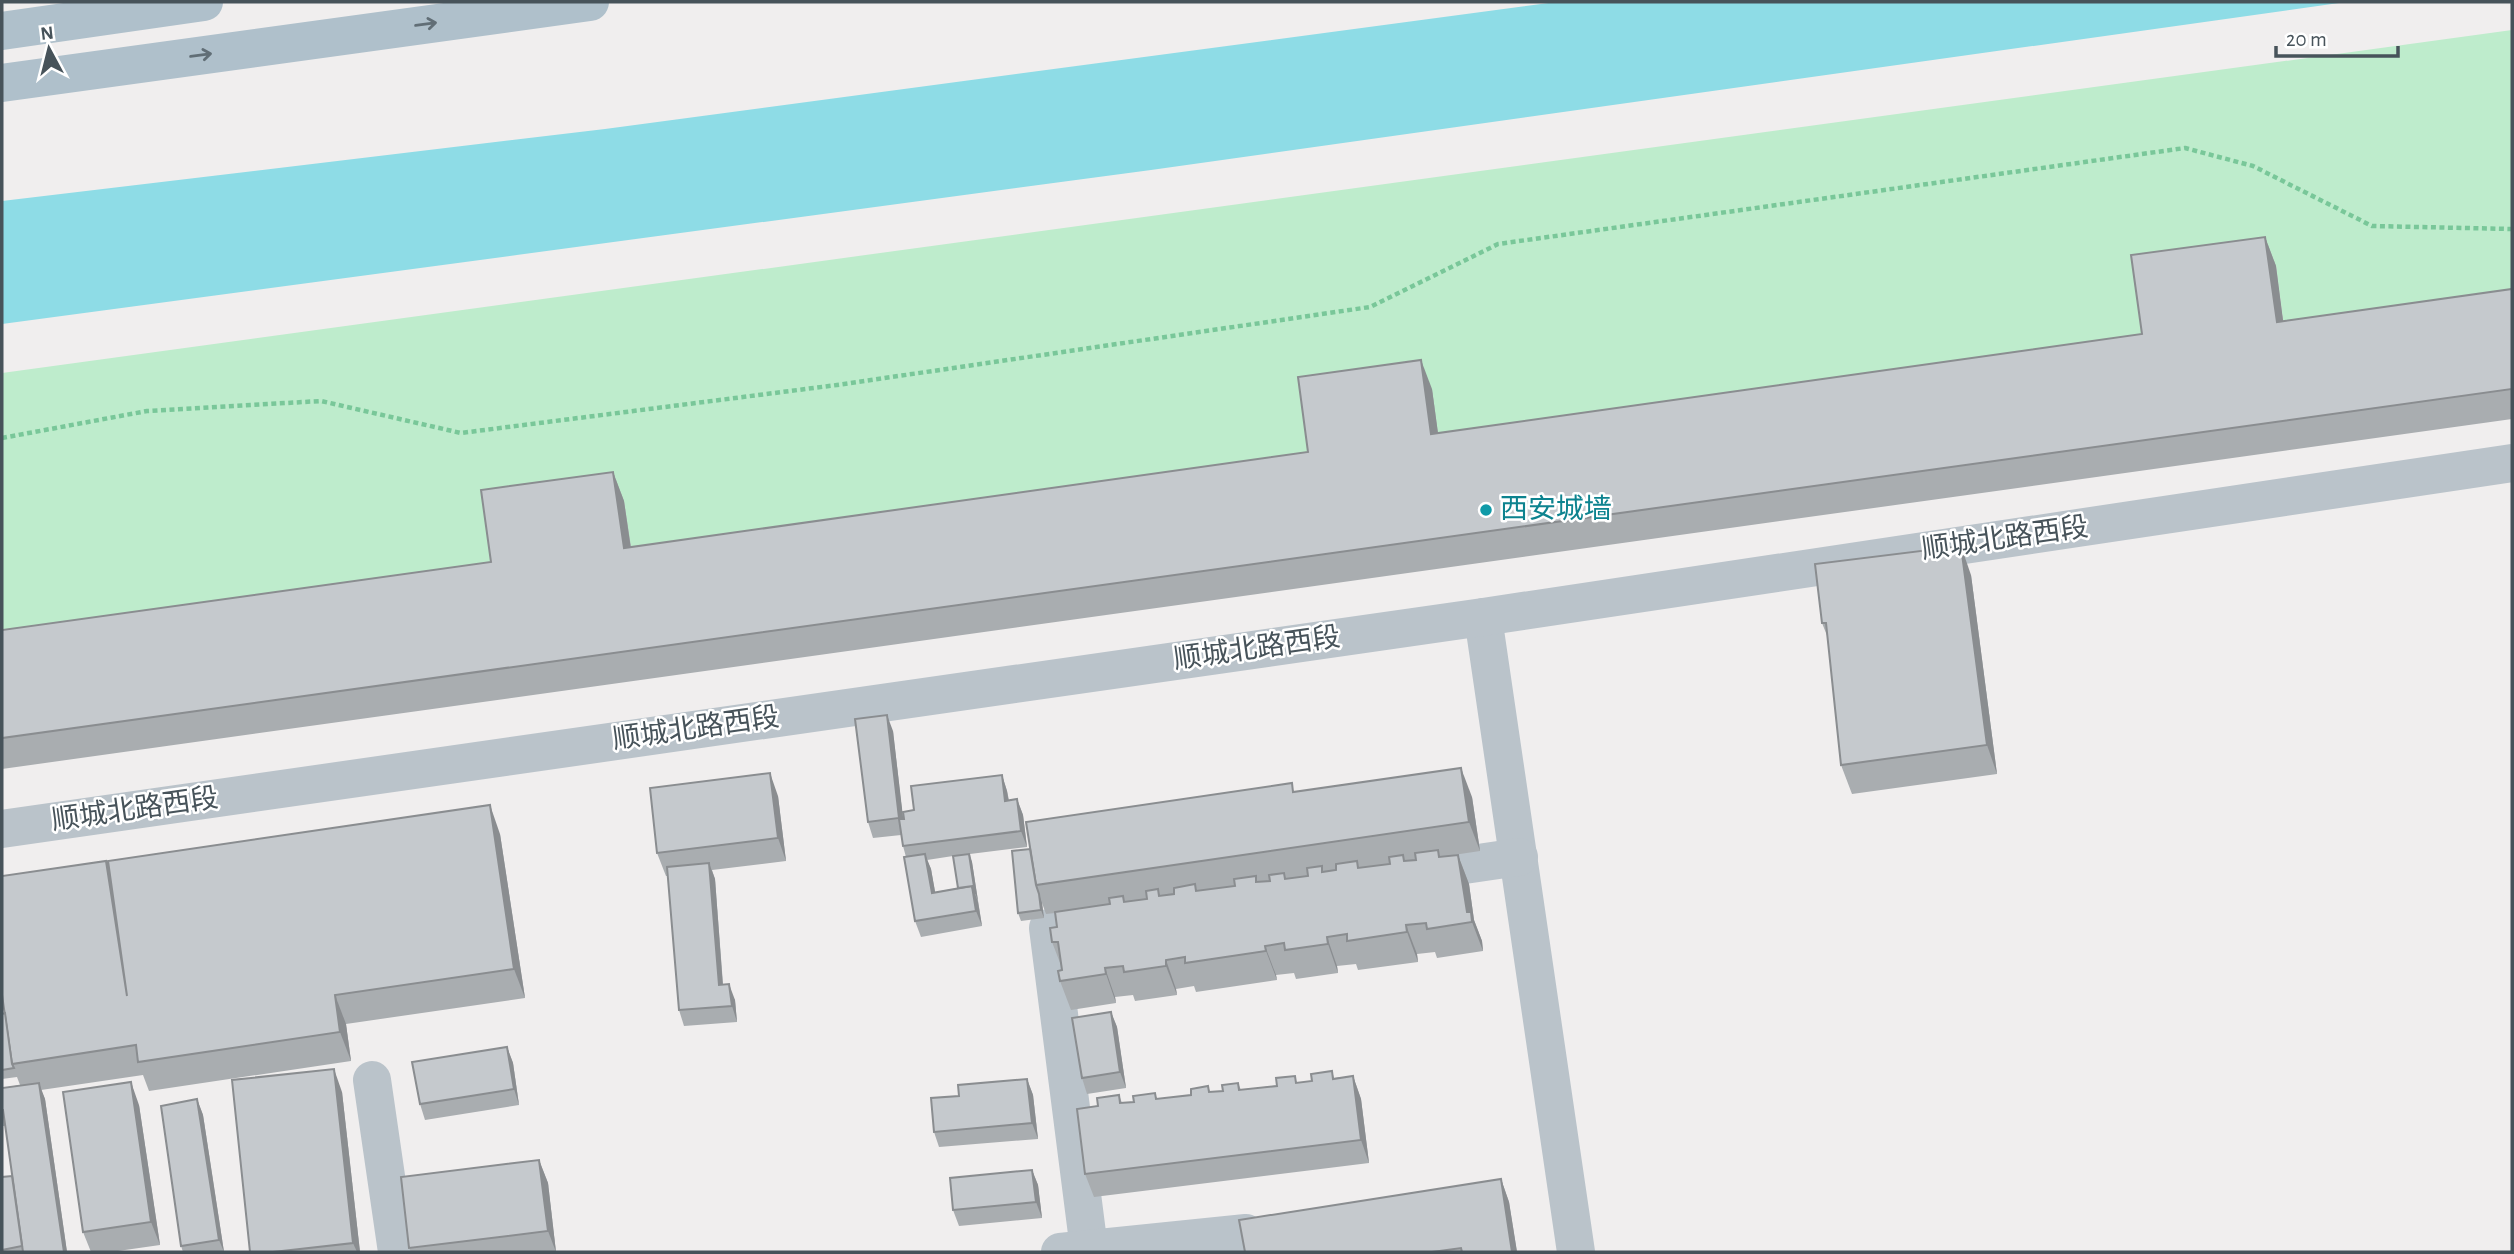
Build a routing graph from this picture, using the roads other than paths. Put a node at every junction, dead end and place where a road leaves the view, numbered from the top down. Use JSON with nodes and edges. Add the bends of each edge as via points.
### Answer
{"nodes":[{"id":1,"x":204,"y":2,"type":"edge"},
{"id":2,"x":590,"y":2,"type":"edge"},
{"id":3,"x":173,"y":18,"type":"edge"},
{"id":4,"x":2,"y":31,"type":"edge"},
{"id":5,"x":109,"y":68,"type":"junction"},
{"id":6,"x":2,"y":83,"type":"edge"},
{"id":7,"x":2512,"y":463,"type":"edge"},
{"id":8,"x":1483,"y":617,"type":"junction"},
{"id":9,"x":2,"y":829,"type":"edge"},
{"id":10,"x":1519,"y":857,"type":"junction"},
{"id":11,"x":1380,"y":878,"type":"edge"},
{"id":12,"x":1145,"y":913,"type":"edge"},
{"id":13,"x":373,"y":1080,"type":"dead end"},
{"id":14,"x":1075,"y":1251,"type":"edge"},
{"id":15,"x":397,"y":1252,"type":"edge"},
{"id":16,"x":1249,"y":1252,"type":"edge"},
{"id":17,"x":1576,"y":1252,"type":"edge"}],
"edges":[{"from":1,"to":4,"type":"main road"},
{"from":5,"to":2,"type":"main road","one_way":true},
{"from":3,"to":5,"type":"main road"},
{"from":5,"to":6,"type":"main road"},
{"from":7,"to":8,"type":"street","name":"顺城北路西段"},
{"from":8,"to":9,"type":"street","name":"顺城北路西段"},
{"from":8,"to":10,"type":"street"},
{"from":10,"to":11,"type":"street"},
{"from":10,"to":17,"type":"street"},
{"from":12,"to":14,"type":"street","via":[[1048,928]]},
{"from":13,"to":15,"type":"street"},
{"from":14,"to":16,"type":"street","via":[[1246,1233]]}]}
